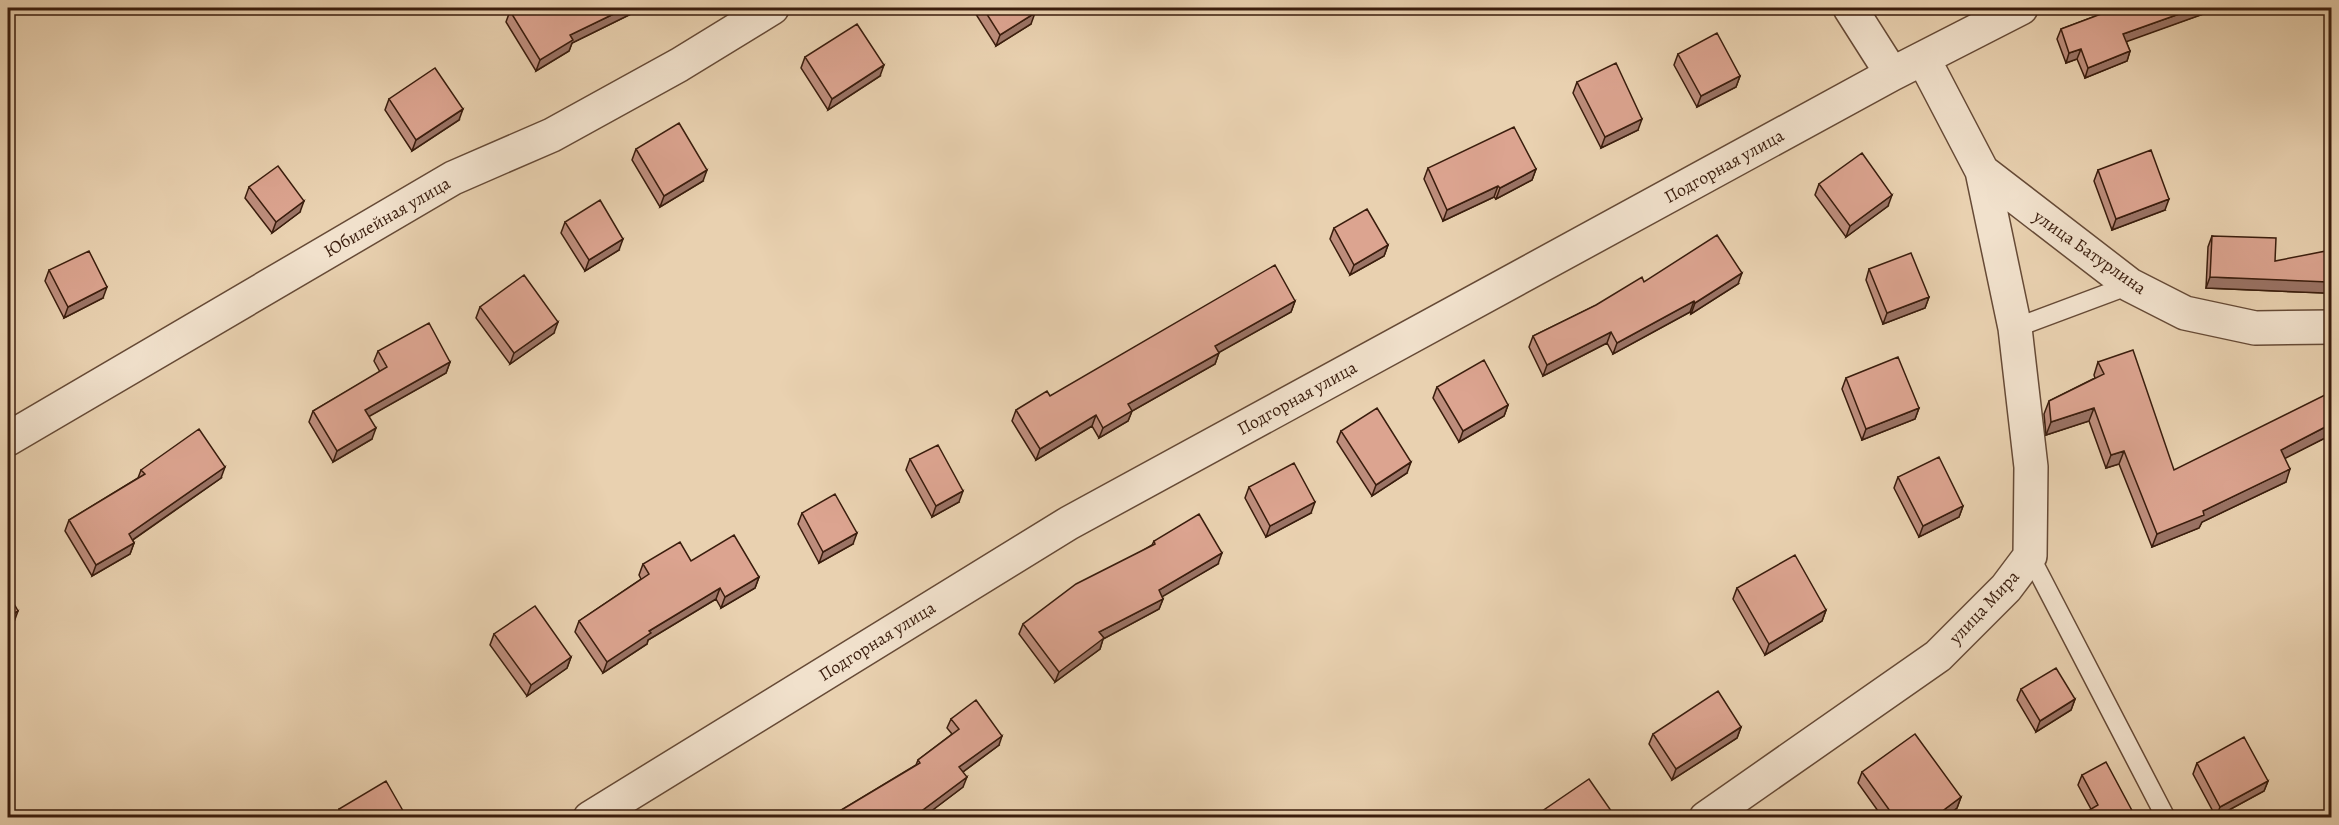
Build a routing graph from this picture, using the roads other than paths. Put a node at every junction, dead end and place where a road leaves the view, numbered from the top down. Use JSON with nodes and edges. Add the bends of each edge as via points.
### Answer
{"nodes":[{"id":1,"x":772,"y":8,"type":"edge"},
{"id":2,"x":1850,"y":8,"type":"edge"},
{"id":3,"x":2020,"y":8,"type":"edge"},
{"id":4,"x":1924,"y":60,"type":"junction"},
{"id":5,"x":1892,"y":75,"type":"junction"},
{"id":6,"x":1982,"y":171,"type":"junction"},
{"id":7,"x":2130,"y":285,"type":"junction"},
{"id":8,"x":2331,"y":327,"type":"edge"},
{"id":9,"x":2015,"y":328,"type":"junction"},
{"id":10,"x":8,"y":439,"type":"edge"},
{"id":11,"x":2030,"y":556,"type":"junction"},
{"id":12,"x":590,"y":818,"type":"edge"},
{"id":13,"x":1706,"y":818,"type":"edge"},
{"id":14,"x":2166,"y":818,"type":"edge"}],
"edges":[{"from":1,"to":10,"type":"street","name":"Юбилейная улица","via":[[562,130],[453,178]]},
{"from":2,"to":5,"type":"street"},
{"from":3,"to":4,"type":"street","name":"Подгорная улица"},
{"from":4,"to":5,"type":"street","name":"Подгорная улица"},
{"from":4,"to":6,"type":"street","name":"улица Батурлина"},
{"from":5,"to":12,"type":"street","name":"Подгорная улица","via":[[1069,523]]},
{"from":6,"to":7,"type":"street","name":"улица Батурлина"},
{"from":6,"to":9,"type":"street","name":"улица Мира"},
{"from":7,"to":8,"type":"street","name":"улица Батурлина","via":[[2185,312],[2255,328]]},
{"from":7,"to":9,"type":"lane"},
{"from":9,"to":11,"type":"street","name":"улица Мира","via":[[2031,466]]},
{"from":11,"to":13,"type":"street","name":"улица Мира","via":[[2006,588],[1938,656]]},
{"from":11,"to":14,"type":"lane"}]}
